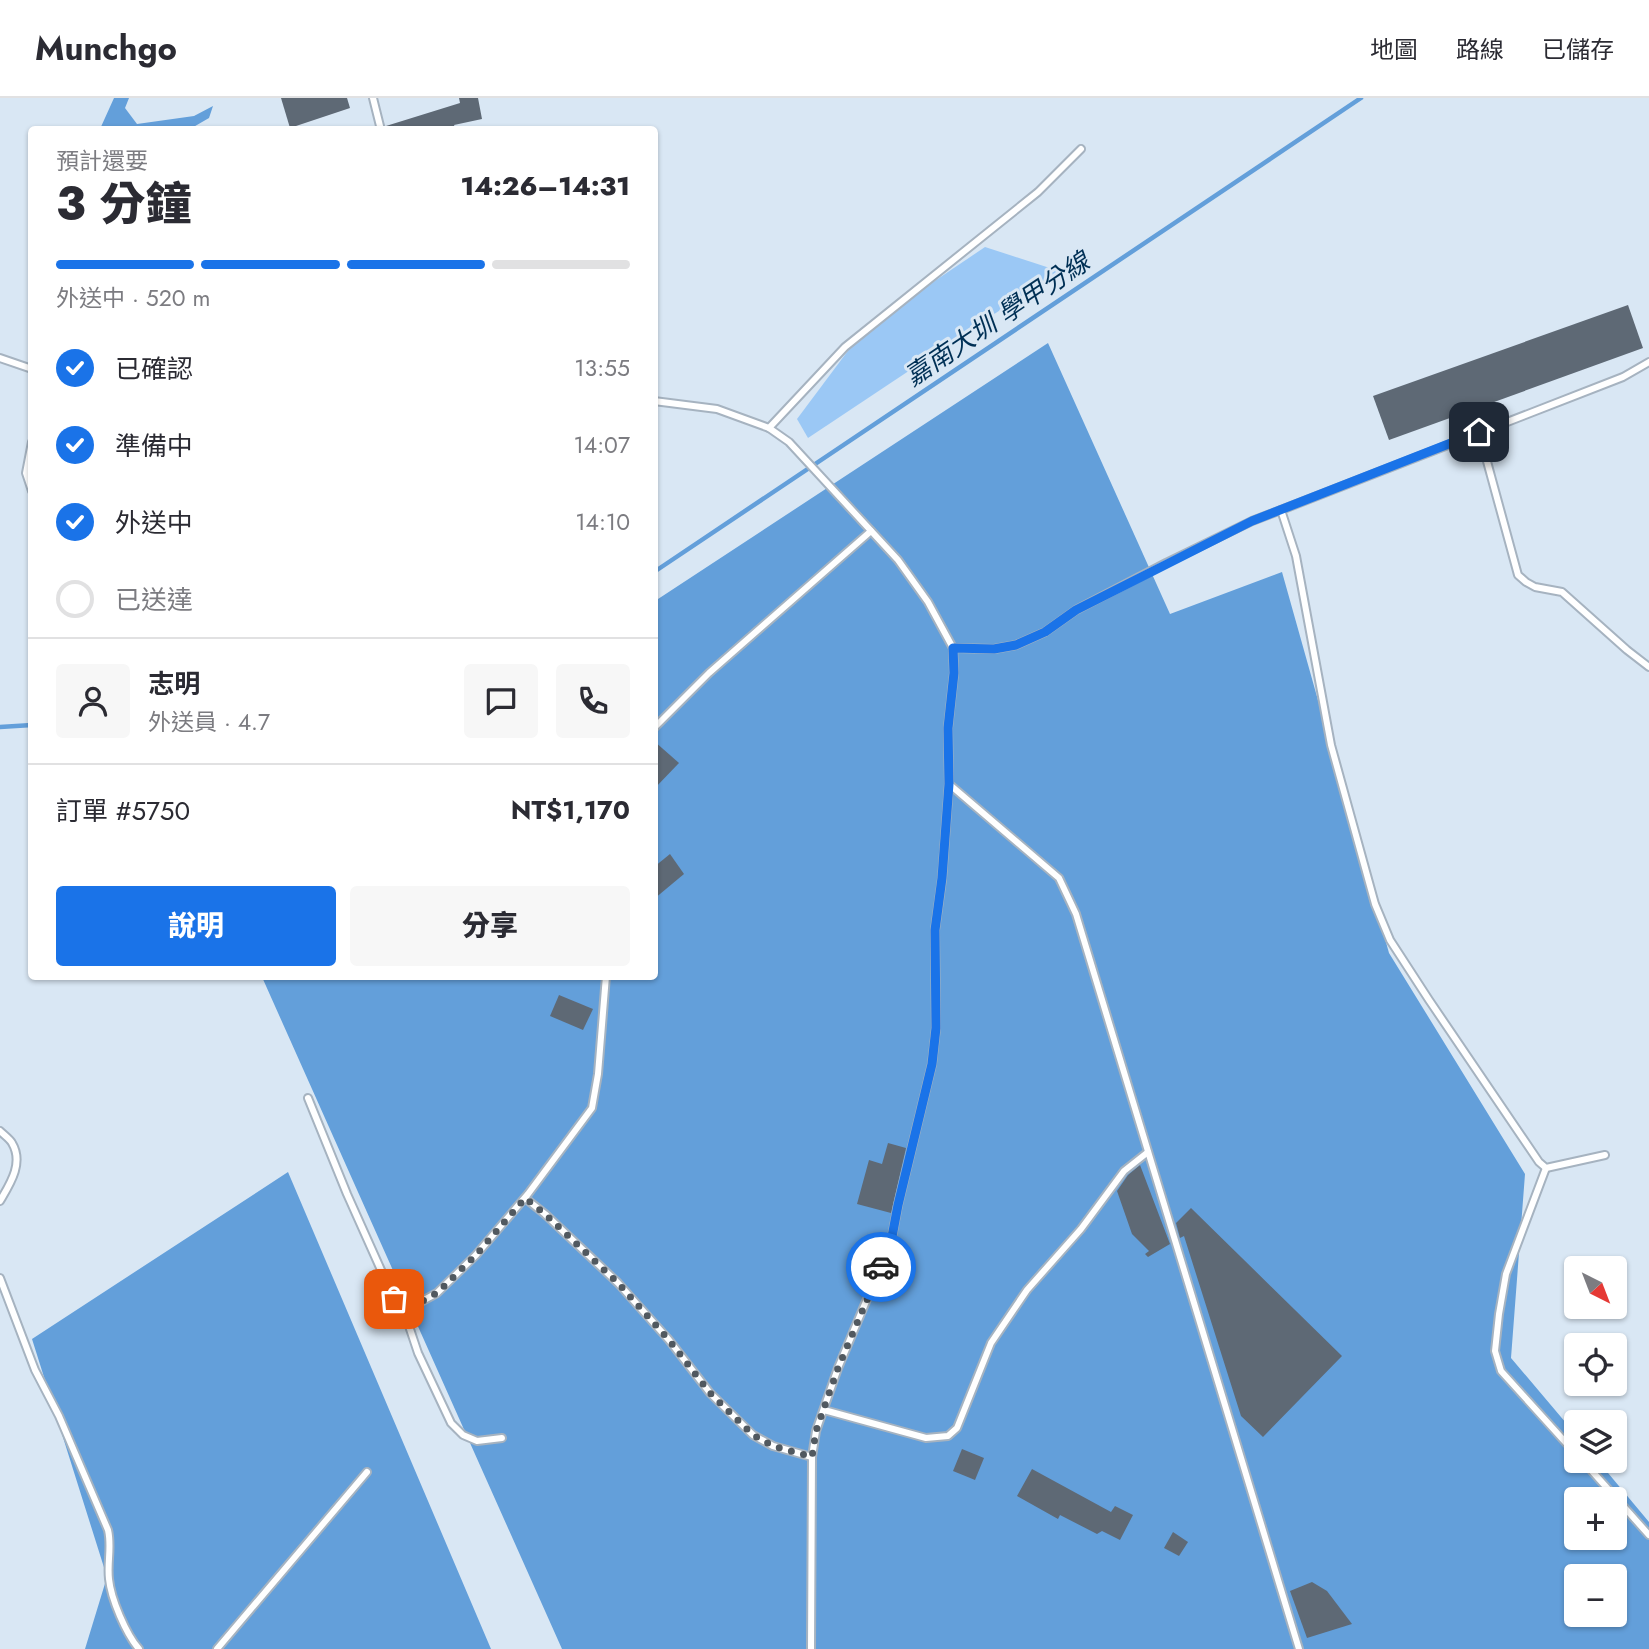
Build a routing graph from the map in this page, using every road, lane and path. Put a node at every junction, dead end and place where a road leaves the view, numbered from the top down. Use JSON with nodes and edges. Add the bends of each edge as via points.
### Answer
{"nodes":[{"id":1,"x":373,"y":98,"type":"edge"},
{"id":2,"x":380,"y":126,"type":"edge"},
{"id":3,"x":1081,"y":149,"type":"dead end"},
{"id":4,"x":0,"y":359,"type":"edge"},
{"id":5,"x":1649,"y":362,"type":"edge"},
{"id":6,"x":28,"y":368,"type":"edge"},
{"id":7,"x":658,"y":402,"type":"edge"},
{"id":8,"x":769,"y":428,"type":"junction"},
{"id":9,"x":1479,"y":432,"type":"junction"},
{"id":10,"x":1281,"y":510,"type":"junction"},
{"id":11,"x":871,"y":531,"type":"junction"},
{"id":12,"x":953,"y":648,"type":"junction"},
{"id":13,"x":1649,"y":667,"type":"edge"},
{"id":14,"x":658,"y":724,"type":"edge"},
{"id":15,"x":949,"y":784,"type":"junction"},
{"id":16,"x":606,"y":980,"type":"edge"},
{"id":17,"x":308,"y":1098,"type":"dead end"},
{"id":18,"x":0,"y":1132,"type":"edge"},
{"id":19,"x":1148,"y":1152,"type":"junction"},
{"id":20,"x":1605,"y":1155,"type":"dead end"},
{"id":21,"x":1546,"y":1168,"type":"junction"},
{"id":22,"x":525,"y":1198,"type":"junction"},
{"id":23,"x":0,"y":1201,"type":"edge"},
{"id":24,"x":0,"y":1278,"type":"edge"},
{"id":25,"x":404,"y":1311,"type":"junction"},
{"id":26,"x":824,"y":1410,"type":"junction"},
{"id":27,"x":502,"y":1438,"type":"dead end"},
{"id":28,"x":1564,"y":1441,"type":"edge"},
{"id":29,"x":812,"y":1457,"type":"junction"},
{"id":30,"x":367,"y":1472,"type":"dead end"},
{"id":31,"x":1594,"y":1473,"type":"edge"},
{"id":32,"x":1649,"y":1535,"type":"edge"},
{"id":33,"x":139,"y":1649,"type":"edge"},
{"id":34,"x":217,"y":1649,"type":"edge"},
{"id":35,"x":811,"y":1649,"type":"edge"},
{"id":36,"x":1300,"y":1649,"type":"edge"}],
"edges":[{"from":1,"to":2,"type":"lane"},
{"from":3,"to":8,"type":"lane","via":[[1038,192],[845,347]]},
{"from":4,"to":6,"type":"lane"},
{"from":5,"to":9,"type":"lane","via":[[1623,377]]},
{"from":7,"to":8,"type":"lane","via":[[717,409]]},
{"from":8,"to":11,"type":"lane","via":[[789,442]]},
{"from":9,"to":10,"type":"lane"},
{"from":9,"to":13,"type":"lane","via":[[1518,575],[1535,587],[1562,592]]},
{"from":10,"to":12,"type":"lane","via":[[1166,564],[1016,645]]},
{"from":10,"to":21,"type":"lane","via":[[1296,556],[1331,745],[1375,904],[1390,940]]},
{"from":11,"to":12,"type":"lane","via":[[928,602]]},
{"from":11,"to":14,"type":"lane","via":[[709,673]]},
{"from":12,"to":15,"type":"lane"},
{"from":15,"to":19,"type":"lane","via":[[1059,878],[1076,914]]},
{"from":15,"to":26,"type":"lane","via":[[935,930],[932,1064],[891,1242]]},
{"from":16,"to":22,"type":"lane","via":[[592,1108]]},
{"from":17,"to":25,"type":"lane","via":[[394,1299]]},
{"from":18,"to":23,"type":"lane","via":[[16,1152],[11,1182]]},
{"from":19,"to":26,"type":"lane","via":[[1124,1171],[1027,1290],[990,1343],[957,1428],[948,1436],[926,1438]]},
{"from":19,"to":36,"type":"lane"},
{"from":20,"to":21,"type":"lane"},
{"from":21,"to":28,"type":"lane","via":[[1506,1274],[1495,1351],[1501,1371]]},
{"from":22,"to":25,"type":"lane","via":[[437,1293]]},
{"from":22,"to":29,"type":"lane","via":[[618,1283],[710,1393],[753,1435]]},
{"from":24,"to":33,"type":"lane","via":[[35,1370],[108,1530],[109,1579],[120,1616]]},
{"from":25,"to":27,"type":"lane","via":[[451,1423],[477,1441]]},
{"from":26,"to":29,"type":"lane"},
{"from":29,"to":35,"type":"lane"},
{"from":30,"to":34,"type":"lane"},
{"from":31,"to":32,"type":"lane"}]}
